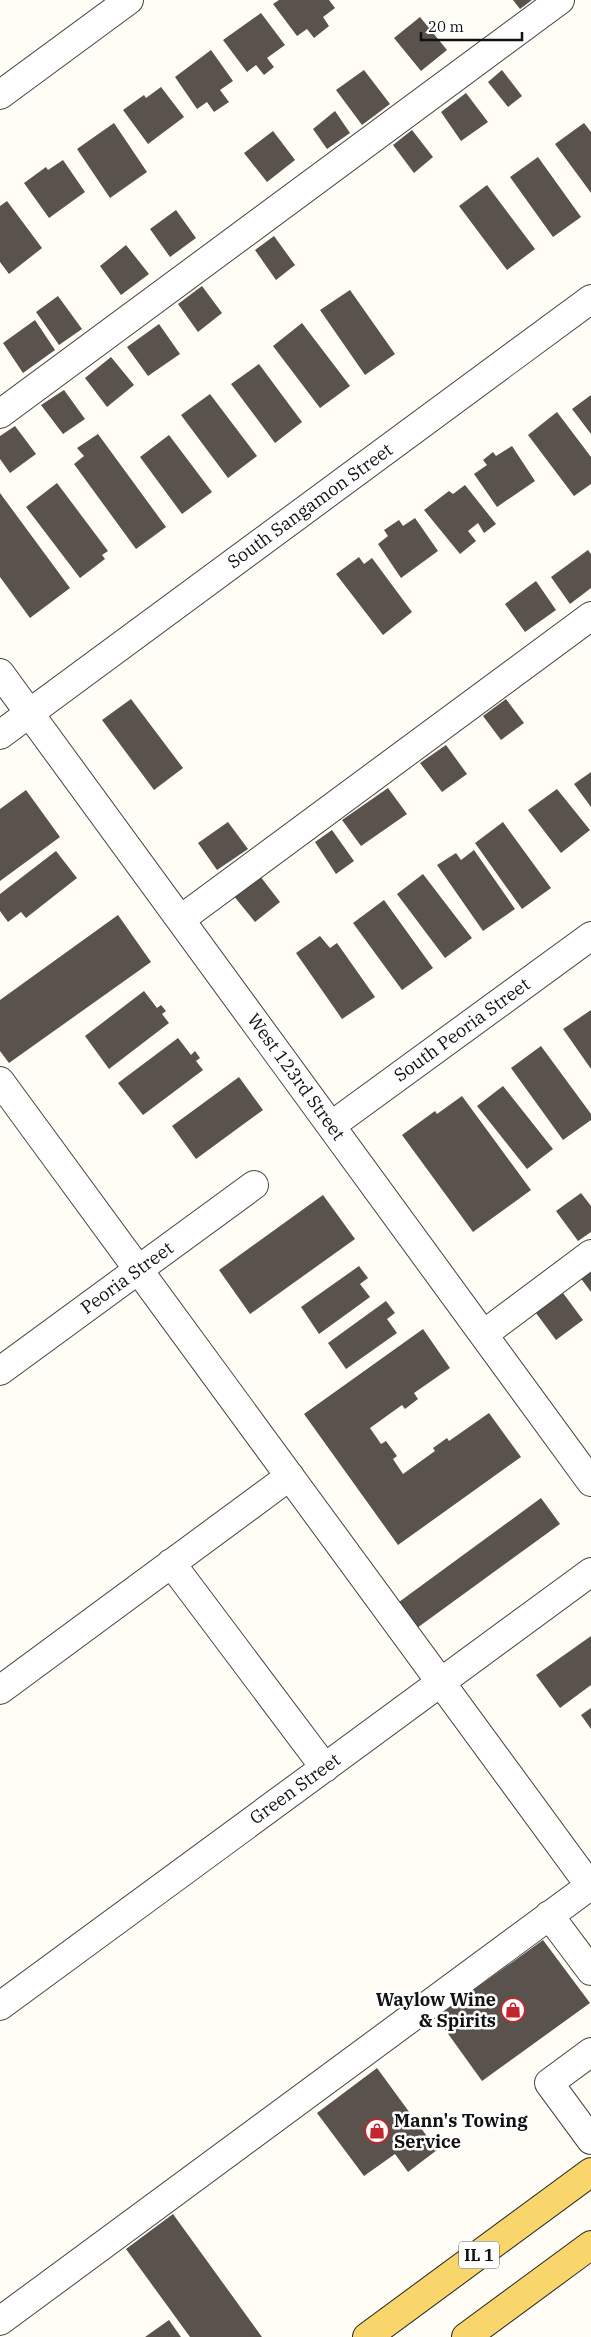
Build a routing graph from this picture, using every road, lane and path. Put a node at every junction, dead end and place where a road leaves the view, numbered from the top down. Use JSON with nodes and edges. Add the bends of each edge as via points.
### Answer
{"nodes":[{"id":1,"x":129,"y":0,"type":"edge"},
{"id":2,"x":560,"y":0,"type":"edge"},
{"id":3,"x":0,"y":95,"type":"edge"},
{"id":4,"x":591,"y":299,"type":"edge"},
{"id":5,"x":0,"y":414,"type":"edge"},
{"id":6,"x":591,"y":616,"type":"edge"},
{"id":7,"x":0,"y":673,"type":"edge"},
{"id":8,"x":30,"y":713,"type":"junction"},
{"id":9,"x":0,"y":735,"type":"edge"},
{"id":10,"x":180,"y":919,"type":"junction"},
{"id":11,"x":591,"y":936,"type":"edge"},
{"id":12,"x":0,"y":1081,"type":"edge"},
{"id":13,"x":332,"y":1125,"type":"junction"},
{"id":14,"x":254,"y":1185,"type":"dead end"},
{"id":15,"x":591,"y":1254,"type":"edge"},
{"id":16,"x":138,"y":1270,"type":"junction"},
{"id":17,"x":484,"y":1334,"type":"junction"},
{"id":18,"x":0,"y":1370,"type":"edge"},
{"id":19,"x":290,"y":1476,"type":"junction"},
{"id":20,"x":591,"y":1482,"type":"edge"},
{"id":21,"x":171,"y":1563,"type":"junction"},
{"id":22,"x":591,"y":1572,"type":"edge"},
{"id":23,"x":440,"y":1682,"type":"junction"},
{"id":24,"x":0,"y":1690,"type":"edge"},
{"id":25,"x":325,"y":1768,"type":"junction"},
{"id":26,"x":590,"y":1885,"type":"edge"},
{"id":27,"x":549,"y":1915,"type":"junction"},
{"id":28,"x":591,"y":1971,"type":"edge"},
{"id":29,"x":0,"y":2006,"type":"edge"},
{"id":30,"x":591,"y":2052,"type":"edge"},
{"id":31,"x":591,"y":2140,"type":"edge"},
{"id":32,"x":591,"y":2172,"type":"edge"},
{"id":33,"x":591,"y":2245,"type":"edge"},
{"id":34,"x":0,"y":2321,"type":"edge"},
{"id":35,"x":367,"y":2337,"type":"edge"},
{"id":36,"x":466,"y":2337,"type":"edge"}],
"edges":[{"from":1,"to":3,"type":"street"},
{"from":2,"to":5,"type":"street"},
{"from":4,"to":8,"type":"street","name":"South Sangamon Street"},
{"from":6,"to":10,"type":"street"},
{"from":7,"to":8,"type":"street","name":"West 123rd Street"},
{"from":8,"to":9,"type":"street","name":"South Sangamon Street"},
{"from":8,"to":10,"type":"street","name":"West 123rd Street"},
{"from":10,"to":13,"type":"street","name":"West 123rd Street"},
{"from":11,"to":13,"type":"street","name":"South Peoria Street"},
{"from":12,"to":16,"type":"street"},
{"from":13,"to":17,"type":"street","name":"West 123rd Street"},
{"from":14,"to":16,"type":"street","name":"Peoria Street"},
{"from":15,"to":17,"type":"street"},
{"from":16,"to":18,"type":"street","name":"Peoria Street"},
{"from":16,"to":19,"type":"street"},
{"from":17,"to":20,"type":"street","name":"West 123rd Street"},
{"from":19,"to":21,"type":"street"},
{"from":19,"to":23,"type":"street"},
{"from":21,"to":24,"type":"street"},
{"from":21,"to":25,"type":"street"},
{"from":22,"to":23,"type":"street","name":"Green Street"},
{"from":23,"to":25,"type":"street","name":"Green Street"},
{"from":23,"to":26,"type":"street"},
{"from":25,"to":29,"type":"street","name":"Green Street"},
{"from":26,"to":27,"type":"street"},
{"from":27,"to":28,"type":"street"},
{"from":27,"to":34,"type":"street"},
{"from":30,"to":31,"type":"street","via":[[548,2084]]},
{"from":32,"to":35,"type":"main road","number":"IL 1"},
{"from":33,"to":36,"type":"main road"}]}
